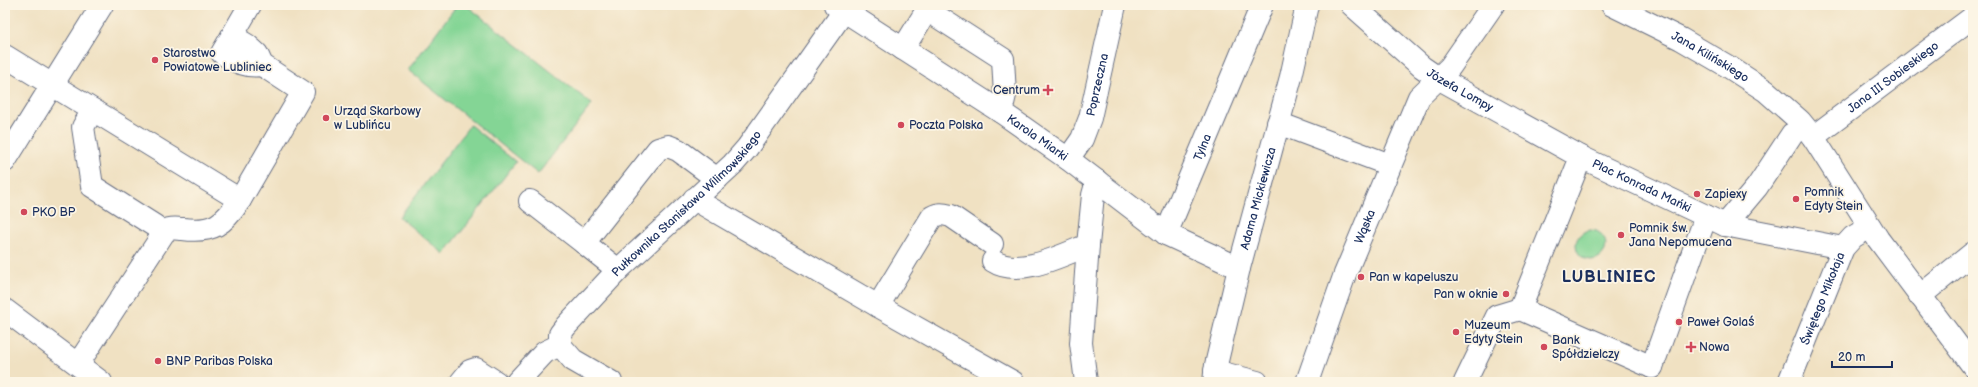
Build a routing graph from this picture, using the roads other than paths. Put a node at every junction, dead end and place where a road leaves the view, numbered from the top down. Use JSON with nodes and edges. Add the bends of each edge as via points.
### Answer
{"nodes":[{"id":1,"x":102,"y":5,"type":"edge"},
{"id":2,"x":250,"y":5,"type":"edge"},
{"id":3,"x":1115,"y":5,"type":"edge"},
{"id":4,"x":1262,"y":5,"type":"edge"},
{"id":5,"x":1352,"y":5,"type":"edge"},
{"id":6,"x":1493,"y":5,"type":"edge"},
{"id":7,"x":1612,"y":5,"type":"edge"},
{"id":8,"x":840,"y":8,"type":"edge"},
{"id":9,"x":923,"y":8,"type":"edge"},
{"id":10,"x":1305,"y":8,"type":"edge"},
{"id":11,"x":1973,"y":18,"type":"edge"},
{"id":12,"x":903,"y":49,"type":"junction"},
{"id":13,"x":5,"y":56,"type":"edge"},
{"id":14,"x":1438,"y":78,"type":"junction"},
{"id":15,"x":53,"y":85,"type":"junction"},
{"id":16,"x":93,"y":110,"type":"junction"},
{"id":17,"x":1001,"y":112,"type":"junction"},
{"id":18,"x":1278,"y":124,"type":"junction"},
{"id":19,"x":1802,"y":131,"type":"junction"},
{"id":20,"x":1581,"y":157,"type":"junction"},
{"id":21,"x":1068,"y":159,"type":"junction"},
{"id":22,"x":5,"y":161,"type":"edge"},
{"id":23,"x":1390,"y":165,"type":"junction"},
{"id":24,"x":717,"y":179,"type":"junction"},
{"id":25,"x":1097,"y":181,"type":"junction"},
{"id":26,"x":694,"y":199,"type":"junction"},
{"id":27,"x":240,"y":200,"type":"junction"},
{"id":28,"x":530,"y":201,"type":"dead end"},
{"id":29,"x":1715,"y":220,"type":"junction"},
{"id":30,"x":155,"y":226,"type":"dead end"},
{"id":31,"x":1870,"y":227,"type":"junction"},
{"id":32,"x":1166,"y":234,"type":"junction"},
{"id":33,"x":584,"y":243,"type":"junction"},
{"id":34,"x":1088,"y":246,"type":"junction"},
{"id":35,"x":1843,"y":248,"type":"junction"},
{"id":36,"x":1973,"y":254,"type":"edge"},
{"id":37,"x":1239,"y":268,"type":"junction"},
{"id":38,"x":618,"y":270,"type":"junction"},
{"id":39,"x":1920,"y":296,"type":"junction"},
{"id":40,"x":878,"y":306,"type":"junction"},
{"id":41,"x":1520,"y":309,"type":"junction"},
{"id":42,"x":5,"y":310,"type":"edge"},
{"id":43,"x":560,"y":345,"type":"junction"},
{"id":44,"x":78,"y":364,"type":"junction"},
{"id":45,"x":1973,"y":366,"type":"edge"},
{"id":46,"x":1655,"y":374,"type":"edge"},
{"id":47,"x":1214,"y":377,"type":"edge"},
{"id":48,"x":101,"y":382,"type":"edge"},
{"id":49,"x":461,"y":382,"type":"edge"},
{"id":50,"x":496,"y":382,"type":"edge"},
{"id":51,"x":517,"y":382,"type":"edge"},
{"id":52,"x":611,"y":382,"type":"edge"},
{"id":53,"x":1013,"y":382,"type":"edge"},
{"id":54,"x":1086,"y":382,"type":"edge"},
{"id":55,"x":1257,"y":382,"type":"edge"},
{"id":56,"x":1307,"y":382,"type":"edge"},
{"id":57,"x":1465,"y":382,"type":"edge"},
{"id":58,"x":1789,"y":382,"type":"edge"}],
"edges":[{"from":1,"to":15,"type":"street"},
{"from":2,"to":27,"type":"street","via":[[232,36],[257,54],[262,65],[303,92]]},
{"from":3,"to":21,"type":"street","name":"Poprzeczna","via":[[1090,118],[1082,139]]},
{"from":4,"to":32,"type":"street","name":"Tylna"},
{"from":5,"to":14,"type":"street","name":"Józefa Lompy"},
{"from":6,"to":14,"type":"street","name":"Wąska","via":[[1450,67]]},
{"from":7,"to":19,"type":"street","name":"Jana Kilińskiego","via":[[1681,40],[1766,91]]},
{"from":8,"to":12,"type":"street","name":"Karola Miarki"},
{"from":8,"to":24,"type":"street","name":"Pułkownika Stanisława Wilimowskiego","via":[[747,148]]},
{"from":9,"to":12,"type":"street"},
{"from":9,"to":17,"type":"street","via":[[1003,59],[1005,95]]},
{"from":10,"to":18,"type":"street","name":"Adama Mickiewicza"},
{"from":11,"to":19,"type":"street","name":"Jana III Sobieskiego"},
{"from":12,"to":17,"type":"street","name":"Karola Miarki"},
{"from":13,"to":15,"type":"street"},
{"from":14,"to":20,"type":"street","name":"Józefa Lompy"},
{"from":14,"to":23,"type":"street","name":"Wąska","via":[[1419,97]]},
{"from":15,"to":16,"type":"street"},
{"from":15,"to":22,"type":"street"},
{"from":16,"to":27,"type":"street"},
{"from":16,"to":30,"type":"street","via":[[83,127],[92,186]]},
{"from":17,"to":21,"type":"street","name":"Karola Miarki"},
{"from":18,"to":23,"type":"street"},
{"from":18,"to":37,"type":"street","name":"Adama Mickiewicza"},
{"from":19,"to":29,"type":"street","name":"Jana III Sobieskiego","via":[[1757,186]]},
{"from":19,"to":31,"type":"street","name":"Jana Kilińskiego"},
{"from":20,"to":29,"type":"street","name":"Plac Konrada Mańki"},
{"from":20,"to":41,"type":"street","name":"Plac Konrada Mańki"},
{"from":21,"to":25,"type":"street","name":"Karola Miarki"},
{"from":23,"to":56,"type":"street","name":"Wąska","via":[[1345,274]]},
{"from":24,"to":26,"type":"street","name":"Pułkownika Stanisława Wilimowskiego"},
{"from":24,"to":33,"type":"street","via":[[678,150],[668,146],[658,149]]},
{"from":25,"to":32,"type":"street","name":"Karola Miarki"},
{"from":25,"to":34,"type":"street","via":[[1093,195]]},
{"from":26,"to":38,"type":"street","name":"Pułkownika Stanisława Wilimowskiego"},
{"from":26,"to":40,"type":"street"},
{"from":27,"to":44,"type":"street","via":[[233,211],[216,226],[198,231],[172,228],[165,232]]},
{"from":28,"to":33,"type":"street"},
{"from":29,"to":35,"type":"street"},
{"from":29,"to":46,"type":"street","name":"Plac Konrada Mańki"},
{"from":31,"to":35,"type":"street","name":"Świętego Mikołaja","via":[[1853,237]]},
{"from":31,"to":39,"type":"street","name":"Jana Kilińskiego"},
{"from":32,"to":37,"type":"street","name":"Karola Miarki"},
{"from":33,"to":38,"type":"street"},
{"from":34,"to":40,"type":"street","via":[[1025,267],[1007,267],[951,216],[937,214],[932,217]]},
{"from":34,"to":54,"type":"street","via":[[1081,343]]},
{"from":35,"to":58,"type":"street","name":"Świętego Mikołaja"},
{"from":36,"to":39,"type":"street"},
{"from":37,"to":47,"type":"street","name":"Adama Mickiewicza"},
{"from":38,"to":43,"type":"street","name":"Pułkownika Stanisława Wilimowskiego","via":[[566,326],[560,334]]},
{"from":39,"to":45,"type":"street","name":"Jana Kilińskiego"},
{"from":40,"to":53,"type":"street"},
{"from":41,"to":46,"type":"street","name":"Plac Konrada Mańki"},
{"from":41,"to":57,"type":"street","via":[[1497,316]]},
{"from":42,"to":44,"type":"street"},
{"from":43,"to":51,"type":"street","via":[[545,352]]},
{"from":43,"to":52,"type":"street","via":[[573,360]]},
{"from":44,"to":48,"type":"street"},
{"from":47,"to":55,"type":"street"},
{"from":49,"to":50,"type":"street","via":[[470,371],[476,369],[483,371]]}]}
